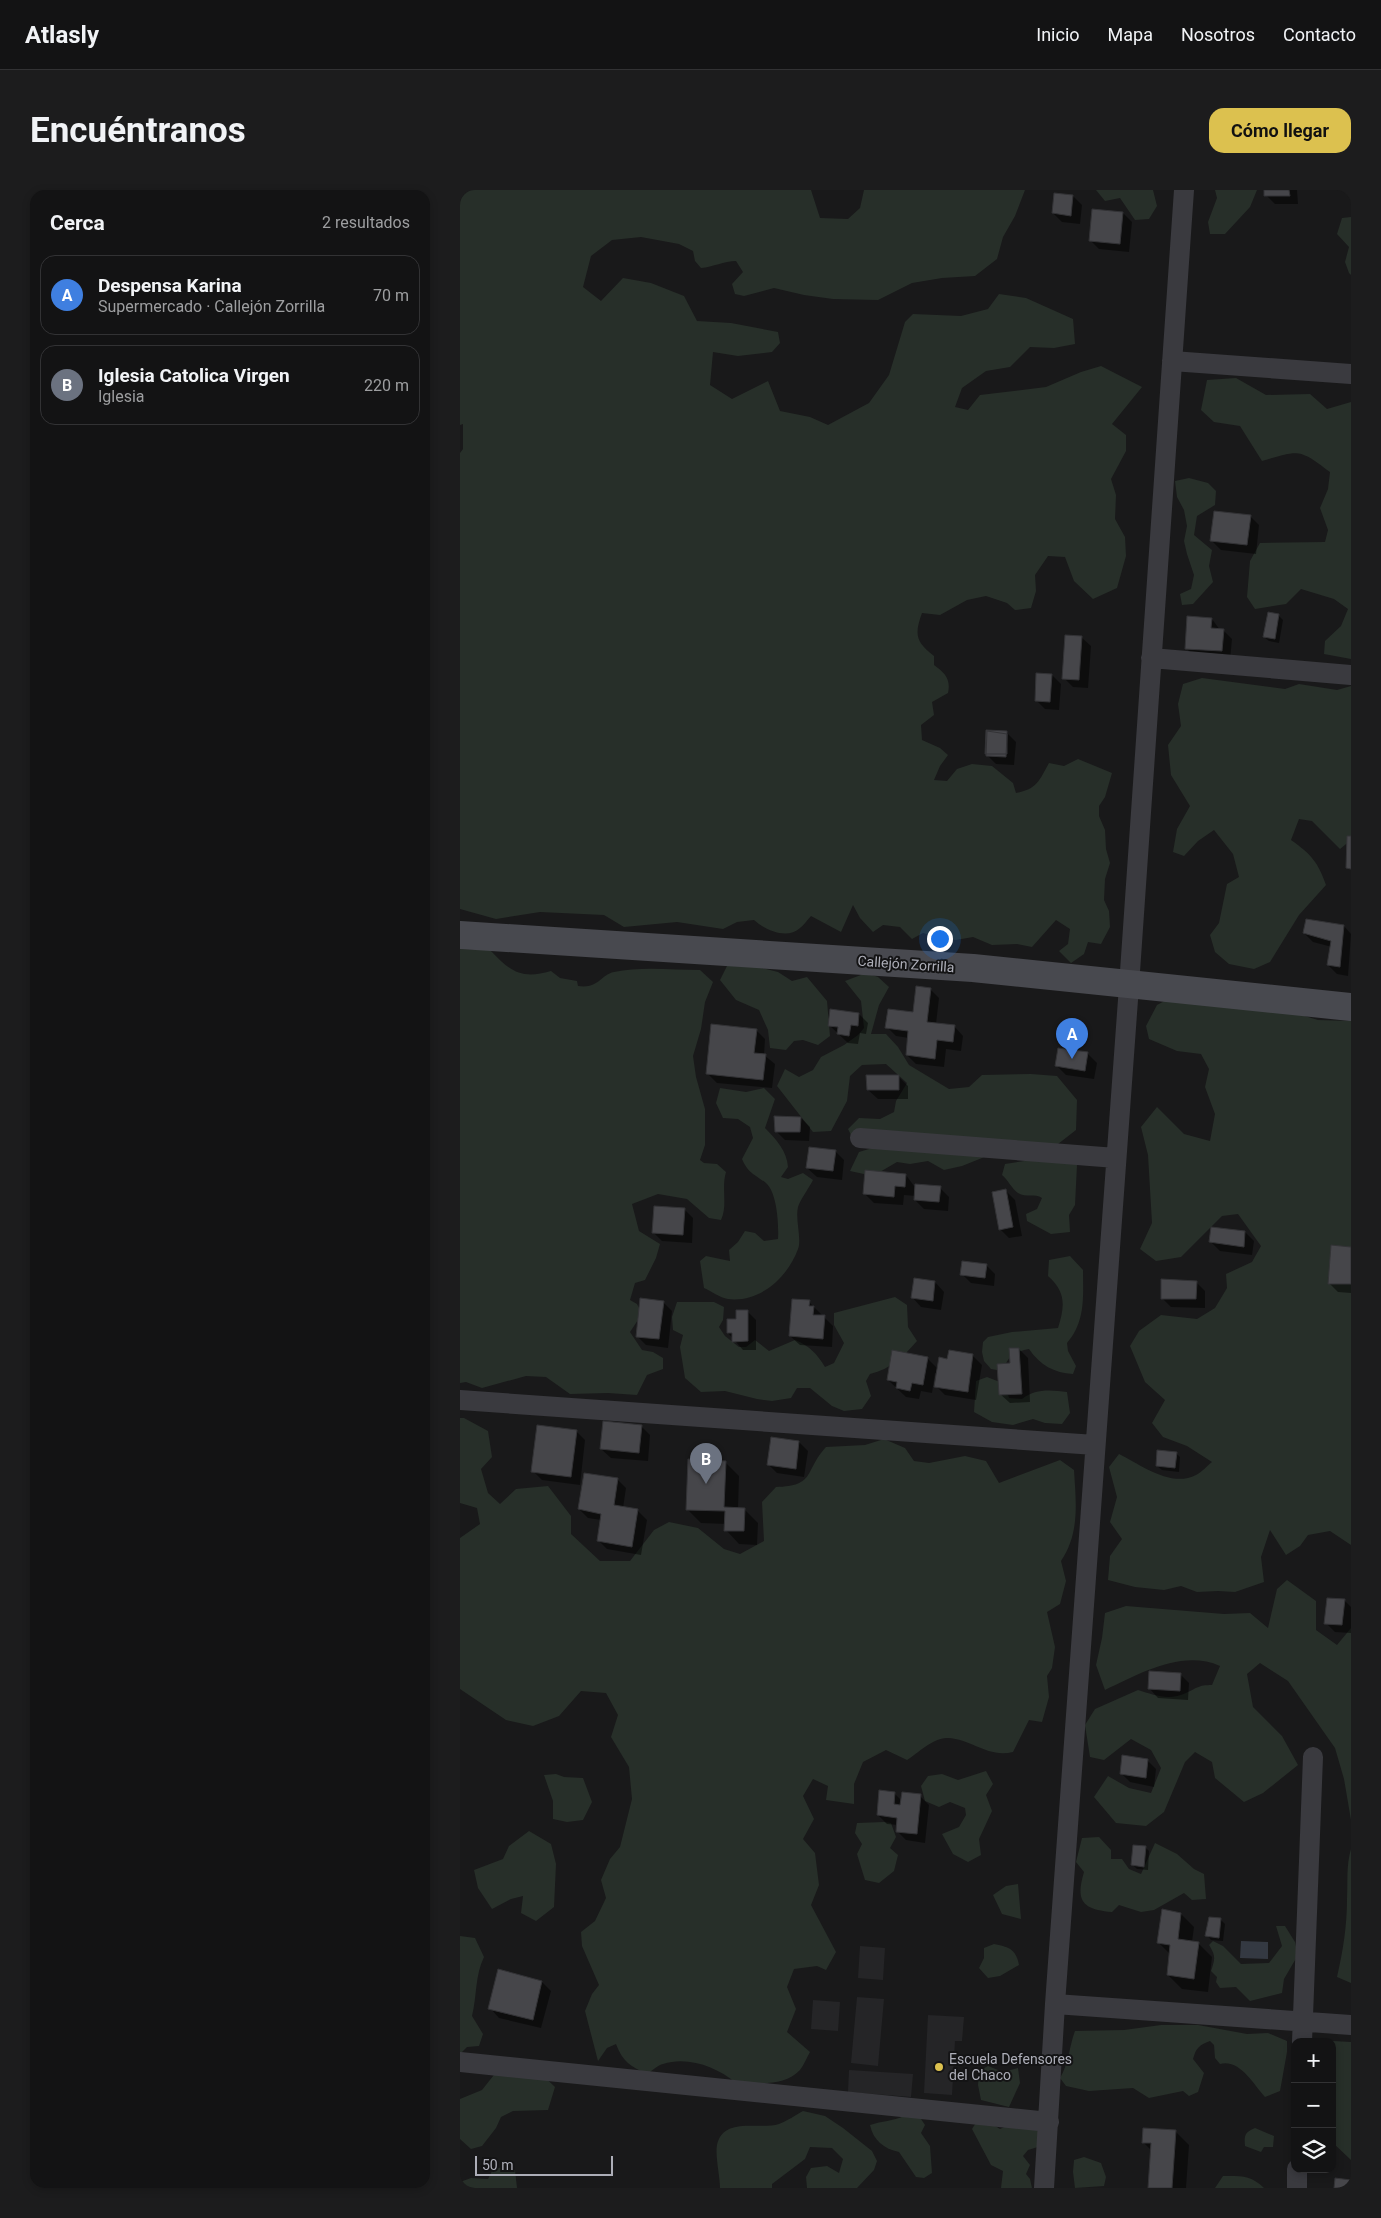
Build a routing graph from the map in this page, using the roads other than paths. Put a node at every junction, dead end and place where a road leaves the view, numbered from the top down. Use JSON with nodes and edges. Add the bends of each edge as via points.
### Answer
{"nodes":[{"id":1,"x":1184,"y":190,"type":"edge"},
{"id":2,"x":1172,"y":361,"type":"junction"},
{"id":3,"x":1351,"y":374,"type":"edge"},
{"id":4,"x":1151,"y":658,"type":"junction"},
{"id":5,"x":1351,"y":675,"type":"edge"},
{"id":6,"x":460,"y":935,"type":"edge"},
{"id":7,"x":1129,"y":986,"type":"junction"},
{"id":8,"x":1351,"y":1007,"type":"edge"},
{"id":9,"x":860,"y":1138,"type":"dead end"},
{"id":10,"x":1116,"y":1158,"type":"junction"},
{"id":11,"x":460,"y":1400,"type":"edge"},
{"id":12,"x":1095,"y":1445,"type":"junction"},
{"id":13,"x":1313,"y":1757,"type":"dead end"},
{"id":14,"x":1054,"y":2004,"type":"junction"},
{"id":15,"x":1303,"y":2022,"type":"junction"},
{"id":16,"x":1351,"y":2025,"type":"edge"},
{"id":17,"x":1302,"y":2038,"type":"edge"},
{"id":18,"x":460,"y":2062,"type":"edge"},
{"id":19,"x":1049,"y":2122,"type":"junction"},
{"id":20,"x":1298,"y":2173,"type":"edge"},
{"id":21,"x":1044,"y":2188,"type":"edge"},
{"id":22,"x":1297,"y":2188,"type":"edge"}],
"edges":[{"from":1,"to":2,"type":"street"},
{"from":2,"to":3,"type":"street"},
{"from":2,"to":4,"type":"street"},
{"from":4,"to":5,"type":"street"},
{"from":4,"to":7,"type":"street"},
{"from":6,"to":7,"type":"street","name":"Callejón Zorrilla","via":[[972,968]]},
{"from":7,"to":8,"type":"street","name":"Callejón Zorrilla"},
{"from":7,"to":10,"type":"street"},
{"from":9,"to":10,"type":"street"},
{"from":10,"to":12,"type":"street"},
{"from":11,"to":12,"type":"street"},
{"from":12,"to":14,"type":"street"},
{"from":13,"to":15,"type":"street"},
{"from":14,"to":15,"type":"street"},
{"from":14,"to":19,"type":"street"},
{"from":15,"to":16,"type":"street"},
{"from":15,"to":17,"type":"street"},
{"from":18,"to":19,"type":"street"},
{"from":19,"to":21,"type":"street"},
{"from":20,"to":22,"type":"street"}]}
